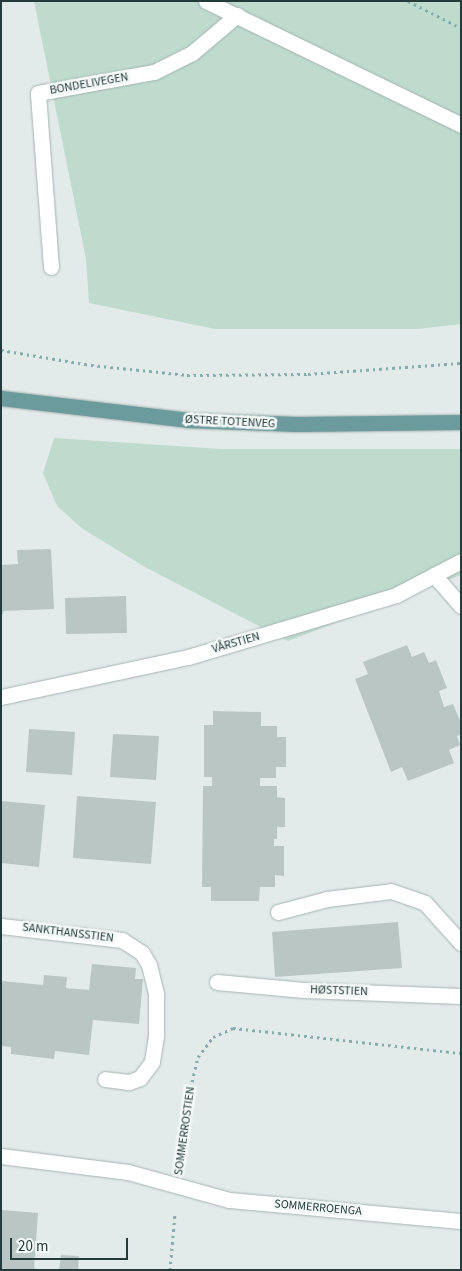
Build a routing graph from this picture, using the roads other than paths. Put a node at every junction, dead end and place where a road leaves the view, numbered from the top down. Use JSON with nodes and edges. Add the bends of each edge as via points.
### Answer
{"nodes":[{"id":1,"x":206,"y":1,"type":"edge"},
{"id":2,"x":237,"y":15,"type":"junction"},
{"id":3,"x":461,"y":125,"type":"edge"},
{"id":4,"x":51,"y":267,"type":"dead end"},
{"id":5,"x":1,"y":398,"type":"edge"},
{"id":6,"x":461,"y":422,"type":"edge"},
{"id":7,"x":461,"y":561,"type":"edge"},
{"id":8,"x":434,"y":575,"type":"junction"},
{"id":9,"x":461,"y":606,"type":"edge"},
{"id":10,"x":1,"y":697,"type":"edge"},
{"id":11,"x":278,"y":912,"type":"dead end"},
{"id":12,"x":1,"y":926,"type":"edge"},
{"id":13,"x":461,"y":943,"type":"edge"},
{"id":14,"x":217,"y":982,"type":"dead end"},
{"id":15,"x":461,"y":996,"type":"edge"},
{"id":16,"x":105,"y":1079,"type":"dead end"},
{"id":17,"x":1,"y":1156,"type":"edge"},
{"id":18,"x":178,"y":1184,"type":"joint"},
{"id":19,"x":461,"y":1221,"type":"edge"}],
"edges":[{"from":1,"to":2,"type":"street"},
{"from":2,"to":3,"type":"street"},
{"from":2,"to":4,"type":"street","name":"BONDELIVEGEN","via":[[192,53],[154,72],[38,93]]},
{"from":5,"to":6,"type":"main road","name":"ØSTRE TOTENVEG","via":[[187,420],[298,424]]},
{"from":7,"to":8,"type":"street","name":"VÅRSTIEN"},
{"from":8,"to":9,"type":"street"},
{"from":8,"to":10,"type":"street","name":"VÅRSTIEN","via":[[396,594],[188,657]]},
{"from":11,"to":13,"type":"street","via":[[327,899],[390,891],[425,903]]},
{"from":12,"to":16,"type":"street","name":"SANKTHANSSTIEN","via":[[122,940],[142,953],[149,965],[156,994],[152,1062],[140,1078],[129,1082]]},
{"from":14,"to":15,"type":"street","name":"HØSTSTIEN","via":[[304,990]]},
{"from":17,"to":18,"type":"street","name":"SOMMERROSTIEN","via":[[128,1172]]},
{"from":18,"to":19,"type":"street","name":"SOMMERROENGA","via":[[229,1200]]}]}
